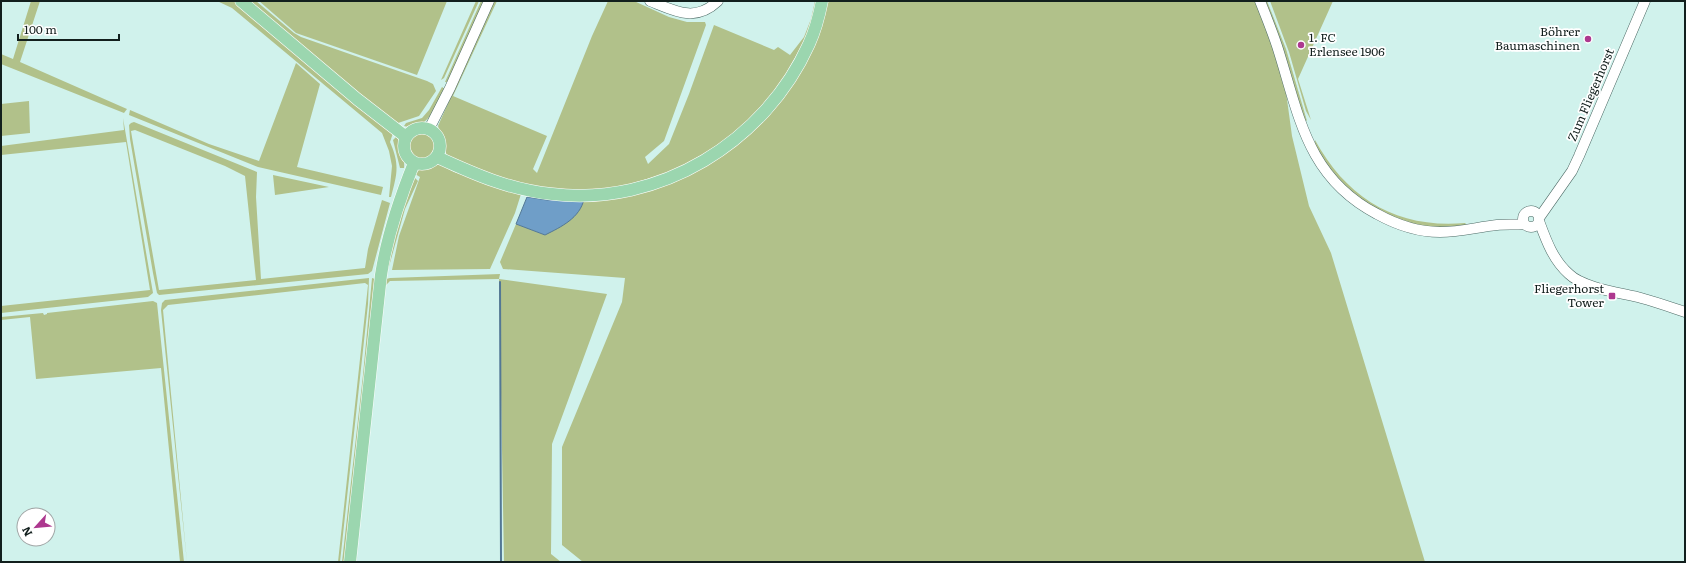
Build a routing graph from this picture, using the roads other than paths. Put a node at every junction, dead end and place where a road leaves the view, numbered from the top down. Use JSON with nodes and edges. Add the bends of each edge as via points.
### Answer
{"nodes":[{"id":1,"x":241,"y":1,"type":"edge"},
{"id":2,"x":489,"y":1,"type":"edge"},
{"id":3,"x":650,"y":1,"type":"edge"},
{"id":4,"x":718,"y":1,"type":"edge"},
{"id":5,"x":822,"y":1,"type":"edge"},
{"id":6,"x":1260,"y":1,"type":"edge"},
{"id":7,"x":1645,"y":1,"type":"edge"},
{"id":8,"x":429,"y":129,"type":"junction"},
{"id":9,"x":406,"y":137,"type":"junction"},
{"id":10,"x":437,"y":157,"type":"junction"},
{"id":11,"x":414,"y":163,"type":"junction"},
{"id":12,"x":1554,"y":195,"type":"junction"},
{"id":13,"x":1527,"y":219,"type":"junction"},
{"id":14,"x":1539,"y":220,"type":"junction"},
{"id":15,"x":1549,"y":247,"type":"junction"},
{"id":16,"x":1685,"y":312,"type":"edge"},
{"id":17,"x":350,"y":562,"type":"edge"}],
"edges":[{"from":1,"to":9,"type":"main road"},
{"from":2,"to":8,"type":"street"},
{"from":3,"to":4,"type":"street","via":[[676,12],[690,14],[703,11]]},
{"from":5,"to":10,"type":"main road","via":[[809,44],[770,107],[714,156],[659,183],[613,194],[553,195],[510,187]]},
{"from":6,"to":13,"type":"street","name":"Zum Fliegerhorst","via":[[1277,46],[1302,128],[1317,159],[1339,187],[1368,210],[1387,220],[1424,231],[1446,232]]},
{"from":7,"to":12,"type":"street","name":"Zum Fliegerhorst","via":[[1572,171]]},
{"from":8,"to":9,"type":"main road","via":[[414,129]]},
{"from":8,"to":10,"type":"main road","via":[[440,141]]},
{"from":9,"to":11,"type":"main road","via":[[404,148]]},
{"from":10,"to":11,"type":"main road","via":[[427,164]]},
{"from":11,"to":17,"type":"main road","via":[[392,223],[381,276]]},
{"from":12,"to":13,"type":"street","name":"Zum Fliegerhorst"},
{"from":12,"to":14,"type":"street","name":"Zum Fliegerhorst"},
{"from":13,"to":14,"type":"street","via":[[1535,226]]},
{"from":13,"to":15,"type":"street"},
{"from":14,"to":15,"type":"street"},
{"from":15,"to":16,"type":"street","via":[[1562,267],[1580,281]]}]}
